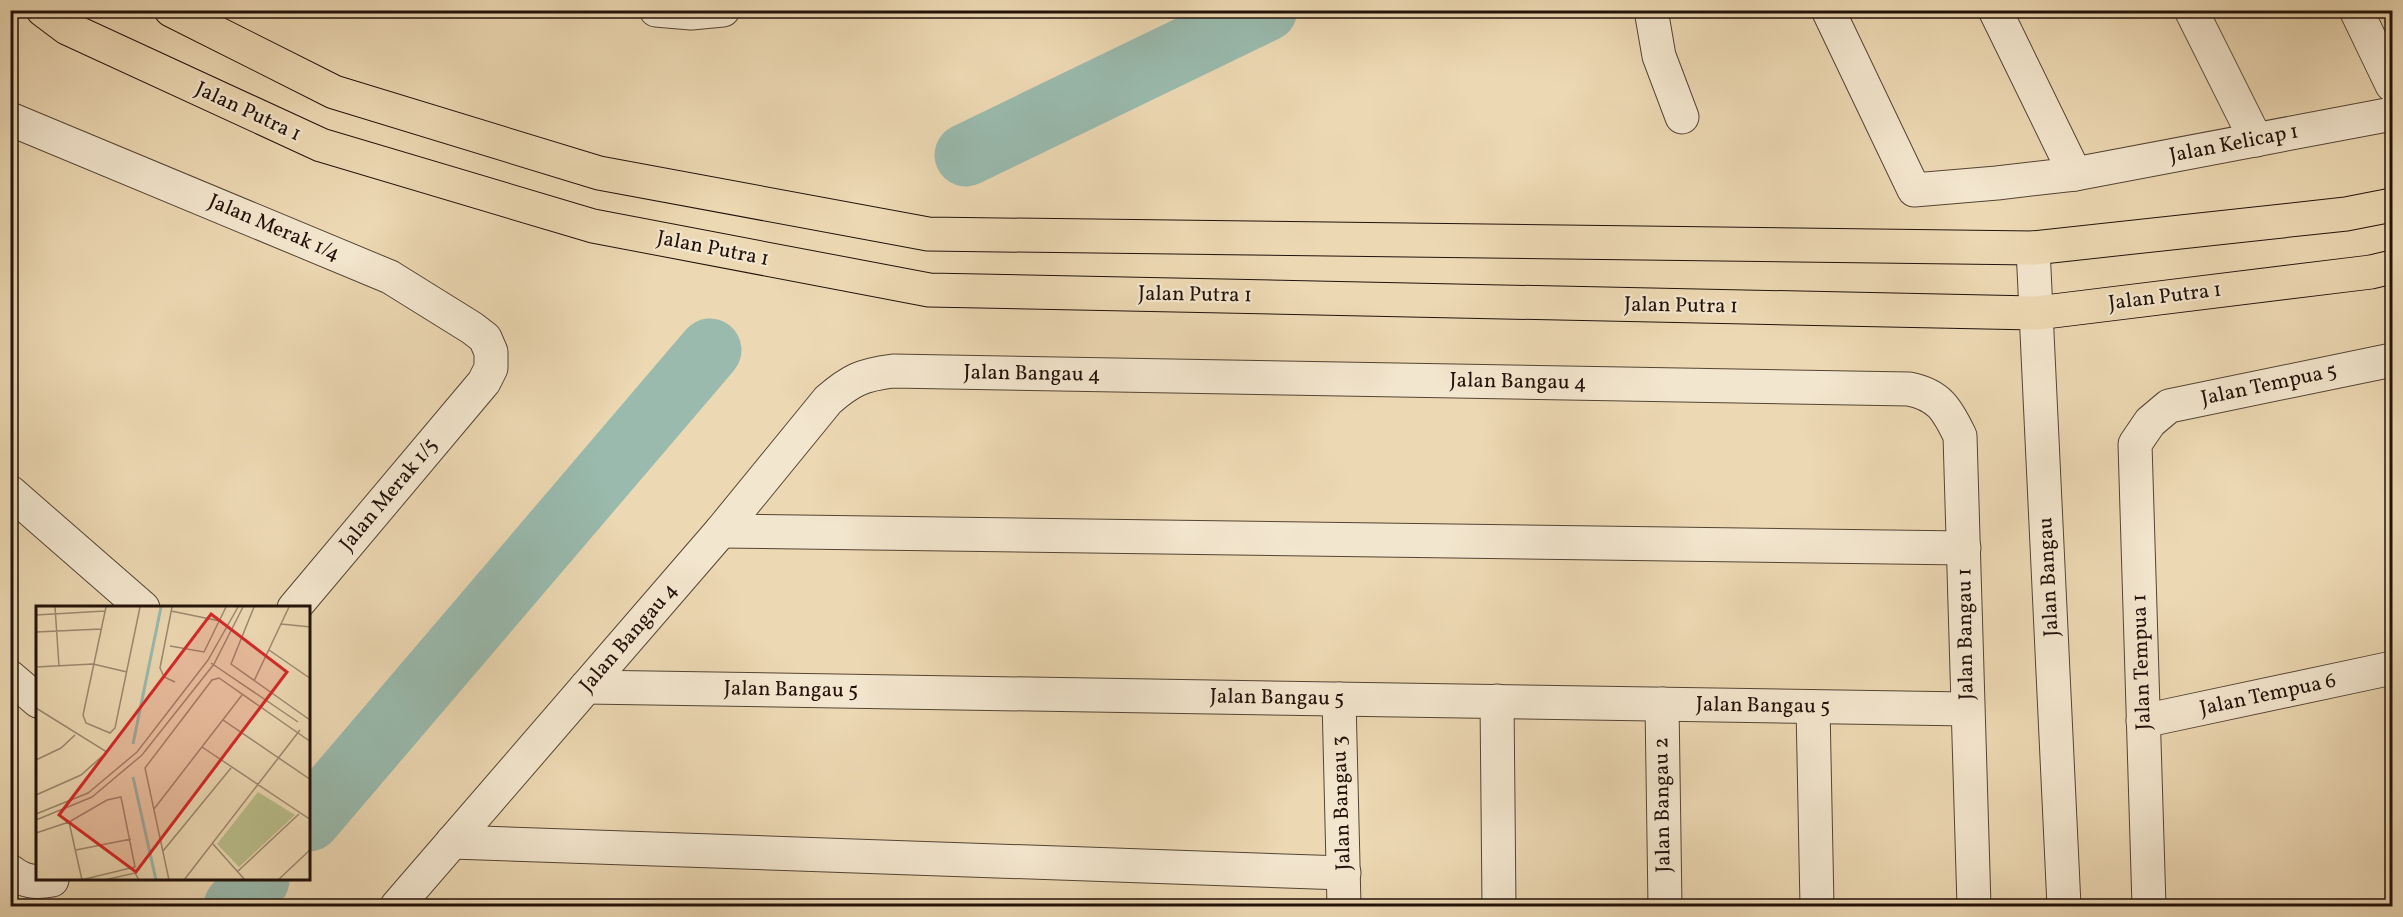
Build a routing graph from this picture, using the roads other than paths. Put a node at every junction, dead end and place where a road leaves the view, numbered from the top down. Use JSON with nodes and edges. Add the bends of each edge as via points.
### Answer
{"nodes":[{"id":1,"x":171,"y":10,"type":"edge"},
{"id":2,"x":657,"y":10,"type":"edge"},
{"id":3,"x":723,"y":10,"type":"edge"},
{"id":4,"x":1651,"y":10,"type":"edge"},
{"id":5,"x":1828,"y":10,"type":"edge"},
{"id":6,"x":1995,"y":10,"type":"edge"},
{"id":7,"x":2191,"y":10,"type":"edge"},
{"id":8,"x":2356,"y":10,"type":"edge"},
{"id":9,"x":63,"y":16,"type":"edge"},
{"id":10,"x":2392,"y":85,"type":"edge"},
{"id":11,"x":2392,"y":114,"type":"edge"},
{"id":12,"x":1682,"y":117,"type":"dead end"},
{"id":13,"x":10,"y":119,"type":"edge"},
{"id":14,"x":2256,"y":140,"type":"junction"},
{"id":15,"x":2075,"y":174,"type":"junction"},
{"id":16,"x":2392,"y":205,"type":"edge"},
{"id":17,"x":2034,"y":248,"type":"junction"},
{"id":18,"x":2392,"y":267,"type":"edge"},
{"id":19,"x":2037,"y":314,"type":"junction"},
{"id":20,"x":2392,"y":360,"type":"edge"},
{"id":21,"x":484,"y":382,"type":"joint"},
{"id":22,"x":1909,"y":388,"type":"joint"},
{"id":23,"x":2150,"y":422,"type":"joint"},
{"id":24,"x":10,"y":492,"type":"edge"},
{"id":25,"x":721,"y":531,"type":"junction"},
{"id":26,"x":1964,"y":548,"type":"junction"},
{"id":27,"x":141,"y":606,"type":"edge"},
{"id":28,"x":296,"y":606,"type":"edge"},
{"id":29,"x":2392,"y":668,"type":"edge"},
{"id":30,"x":10,"y":677,"type":"edge"},
{"id":31,"x":586,"y":687,"type":"junction"},
{"id":32,"x":36,"y":699,"type":"edge"},
{"id":33,"x":1339,"y":699,"type":"junction"},
{"id":34,"x":1497,"y":701,"type":"junction"},
{"id":35,"x":1662,"y":704,"type":"junction"},
{"id":36,"x":1812,"y":707,"type":"junction"},
{"id":37,"x":1967,"y":709,"type":"junction"},
{"id":38,"x":2144,"y":721,"type":"junction"},
{"id":39,"x":452,"y":842,"type":"junction"},
{"id":40,"x":12,"y":872,"type":"edge"},
{"id":41,"x":1344,"y":873,"type":"junction"},
{"id":42,"x":46,"y":881,"type":"edge"},
{"id":43,"x":397,"y":906,"type":"edge"},
{"id":44,"x":1344,"y":906,"type":"edge"},
{"id":45,"x":1499,"y":906,"type":"edge"},
{"id":46,"x":1665,"y":906,"type":"edge"},
{"id":47,"x":1817,"y":906,"type":"edge"},
{"id":48,"x":1974,"y":906,"type":"edge"},
{"id":49,"x":2064,"y":906,"type":"edge"},
{"id":50,"x":2149,"y":906,"type":"edge"}],
"edges":[{"from":1,"to":17,"type":"main road","via":[[334,92],[599,173],[928,234]]},
{"from":2,"to":3,"type":"street"},
{"from":4,"to":12,"type":"street","via":[[1659,56]]},
{"from":5,"to":15,"type":"street","name":"Jalan Kelicap 1","via":[[1914,190]]},
{"from":6,"to":15,"type":"street"},
{"from":7,"to":14,"type":"street"},
{"from":8,"to":10,"type":"street"},
{"from":9,"to":19,"type":"main road","name":"Jalan Putra 1","via":[[333,149],[593,226],[928,290]]},
{"from":11,"to":14,"type":"street","name":"Jalan Kelicap 1"},
{"from":13,"to":21,"type":"street","name":"Jalan Merak 1/4","via":[[390,277],[485,338],[491,352]]},
{"from":14,"to":15,"type":"street","name":"Jalan Kelicap 1"},
{"from":16,"to":17,"type":"main road","via":[[2346,214]]},
{"from":17,"to":19,"type":"street","name":"Jalan Bangau"},
{"from":18,"to":19,"type":"main road","name":"Jalan Putra 1"},
{"from":19,"to":49,"type":"street","name":"Jalan Bangau"},
{"from":20,"to":23,"type":"street","name":"Jalan Tempua 5","via":[[2169,406]]},
{"from":21,"to":28,"type":"street","name":"Jalan Merak 1/5"},
{"from":22,"to":25,"type":"street","name":"Jalan Bangau 4","via":[[869,374],[847,384],[828,400]]},
{"from":22,"to":26,"type":"street","name":"Jalan Bangau 1","via":[[1926,392],[1941,403],[1960,436]]},
{"from":23,"to":38,"type":"street","name":"Jalan Tempua 1","via":[[2135,444]]},
{"from":24,"to":27,"type":"street"},
{"from":25,"to":26,"type":"street"},
{"from":25,"to":31,"type":"street","name":"Jalan Bangau 4"},
{"from":26,"to":37,"type":"street","name":"Jalan Bangau 1"},
{"from":29,"to":38,"type":"street","name":"Jalan Tempua 6"},
{"from":30,"to":32,"type":"street"},
{"from":31,"to":33,"type":"street","name":"Jalan Bangau 5"},
{"from":31,"to":39,"type":"street","name":"Jalan Bangau 4"},
{"from":33,"to":34,"type":"street","name":"Jalan Bangau 5"},
{"from":33,"to":41,"type":"street","name":"Jalan Bangau 3"},
{"from":34,"to":35,"type":"street","name":"Jalan Bangau 5"},
{"from":34,"to":45,"type":"street"},
{"from":35,"to":36,"type":"street","name":"Jalan Bangau 5"},
{"from":35,"to":46,"type":"street","name":"Jalan Bangau 2"},
{"from":36,"to":37,"type":"street","name":"Jalan Bangau 5"},
{"from":36,"to":47,"type":"street"},
{"from":37,"to":48,"type":"street","name":"Jalan Bangau 1"},
{"from":38,"to":50,"type":"street","name":"Jalan Tempua 1"},
{"from":39,"to":41,"type":"street"},
{"from":39,"to":43,"type":"street","name":"Jalan Bangau 4"},
{"from":40,"to":42,"type":"street","via":[[26,881]]},
{"from":41,"to":44,"type":"street","name":"Jalan Bangau 3"}]}
